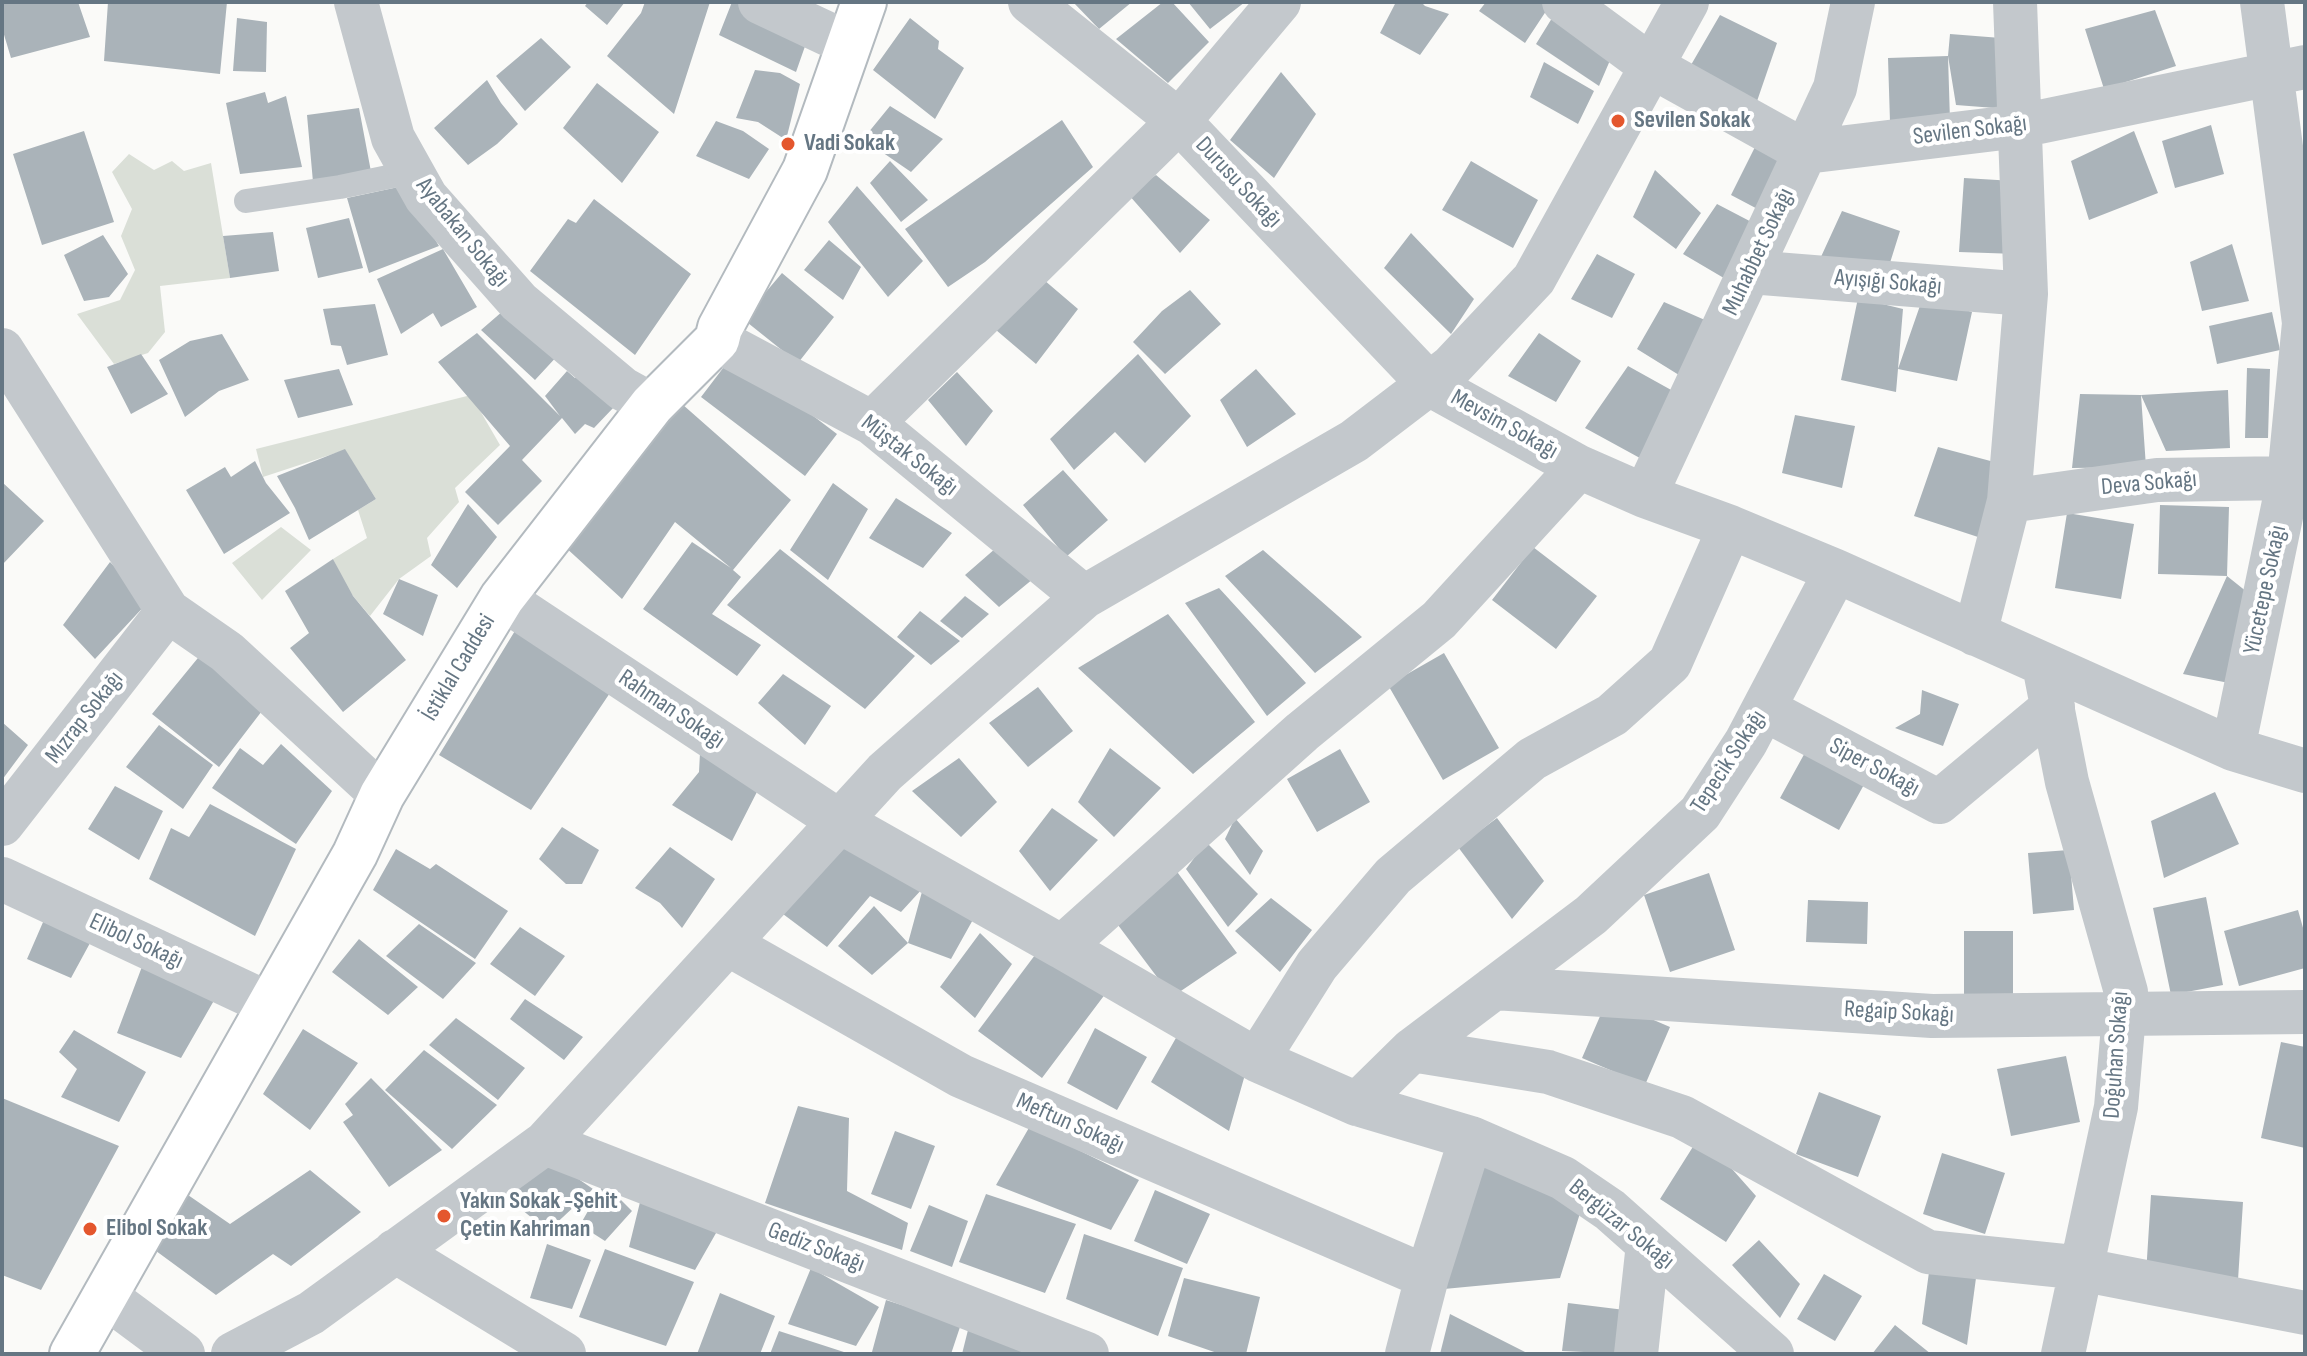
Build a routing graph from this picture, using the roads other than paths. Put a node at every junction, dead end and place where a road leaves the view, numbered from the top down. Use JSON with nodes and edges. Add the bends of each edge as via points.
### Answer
{"nodes":[{"id":1,"x":356,"y":2,"type":"edge"},
{"id":2,"x":760,"y":2,"type":"edge"},
{"id":3,"x":864,"y":2,"type":"edge"},
{"id":4,"x":1030,"y":2,"type":"edge"},
{"id":5,"x":1279,"y":2,"type":"edge"},
{"id":6,"x":1564,"y":2,"type":"edge"},
{"id":7,"x":1687,"y":2,"type":"edge"},
{"id":8,"x":1853,"y":2,"type":"edge"},
{"id":9,"x":2015,"y":2,"type":"edge"},
{"id":10,"x":2262,"y":2,"type":"edge"},
{"id":11,"x":849,"y":44,"type":"junction"},
{"id":12,"x":1651,"y":66,"type":"junction"},
{"id":13,"x":2288,"y":70,"type":"edge"},
{"id":14,"x":1179,"y":121,"type":"junction"},
{"id":15,"x":2020,"y":126,"type":"junction"},
{"id":16,"x":1806,"y":152,"type":"junction"},
{"id":17,"x":412,"y":172,"type":"junction"},
{"id":18,"x":246,"y":201,"type":"dead end"},
{"id":19,"x":1750,"y":272,"type":"junction"},
{"id":20,"x":2026,"y":294,"type":"junction"},
{"id":21,"x":717,"y":340,"type":"junction"},
{"id":22,"x":2,"y":350,"type":"edge"},
{"id":23,"x":1429,"y":384,"type":"junction"},
{"id":24,"x":652,"y":405,"type":"junction"},
{"id":25,"x":872,"y":423,"type":"junction"},
{"id":26,"x":1579,"y":467,"type":"junction"},
{"id":27,"x":2289,"y":478,"type":"junction"},
{"id":28,"x":1645,"y":496,"type":"junction"},
{"id":29,"x":2009,"y":501,"type":"junction"},
{"id":30,"x":1730,"y":527,"type":"junction"},
{"id":31,"x":1836,"y":571,"type":"junction"},
{"id":32,"x":1084,"y":597,"type":"junction"},
{"id":33,"x":502,"y":598,"type":"junction"},
{"id":34,"x":168,"y":611,"type":"junction"},
{"id":35,"x":1975,"y":634,"type":"junction"},
{"id":36,"x":2044,"y":665,"type":"junction"},
{"id":37,"x":2053,"y":707,"type":"junction"},
{"id":38,"x":1764,"y":709,"type":"junction"},
{"id":39,"x":2233,"y":749,"type":"junction"},
{"id":40,"x":2305,"y":771,"type":"edge"},
{"id":41,"x":382,"y":795,"type":"junction"},
{"id":42,"x":839,"y":821,"type":"junction"},
{"id":43,"x":2,"y":824,"type":"edge"},
{"id":44,"x":2,"y":879,"type":"edge"},
{"id":45,"x":728,"y":944,"type":"junction"},
{"id":46,"x":1062,"y":947,"type":"junction"},
{"id":47,"x":1494,"y":988,"type":"junction"},
{"id":48,"x":269,"y":1004,"type":"junction"},
{"id":49,"x":2305,"y":1012,"type":"edge"},
{"id":50,"x":2124,"y":1015,"type":"junction"},
{"id":51,"x":1412,"y":1050,"type":"junction"},
{"id":52,"x":1257,"y":1060,"type":"junction"},
{"id":53,"x":1357,"y":1104,"type":"junction"},
{"id":54,"x":1471,"y":1138,"type":"junction"},
{"id":55,"x":545,"y":1143,"type":"junction"},
{"id":56,"x":1648,"y":1244,"type":"junction"},
{"id":57,"x":395,"y":1251,"type":"junction"},
{"id":58,"x":2081,"y":1271,"type":"junction"},
{"id":59,"x":1427,"y":1277,"type":"junction"},
{"id":60,"x":105,"y":1296,"type":"junction"},
{"id":61,"x":2305,"y":1313,"type":"edge"},
{"id":62,"x":250,"y":1350,"type":"edge"},
{"id":63,"x":72,"y":1354,"type":"edge"},
{"id":64,"x":183,"y":1354,"type":"edge"},
{"id":65,"x":564,"y":1354,"type":"edge"},
{"id":66,"x":1087,"y":1354,"type":"edge"},
{"id":67,"x":1407,"y":1354,"type":"edge"},
{"id":68,"x":1636,"y":1354,"type":"edge"},
{"id":69,"x":1772,"y":1354,"type":"edge"},
{"id":70,"x":2063,"y":1354,"type":"edge"}],
"edges":[{"from":1,"to":17,"type":"street","name":"Ayabakan Sokağı","via":[[393,138]]},
{"from":2,"to":11,"type":"street"},
{"from":3,"to":11,"type":"street","name":"İstiklal Caddesi"},
{"from":4,"to":14,"type":"street","name":"Durusu Sokağı"},
{"from":5,"to":14,"type":"street"},
{"from":6,"to":12,"type":"street"},
{"from":7,"to":12,"type":"street"},
{"from":8,"to":16,"type":"street","name":"Muhabbet Sokağı","via":[[1835,88]]},
{"from":9,"to":15,"type":"street"},
{"from":10,"to":13,"type":"street","name":"Yücetepe Sokağı"},
{"from":11,"to":21,"type":"street","name":"İstiklal Caddesi","via":[[805,170]]},
{"from":12,"to":16,"type":"street"},
{"from":12,"to":23,"type":"street","via":[[1534,279]]},
{"from":13,"to":15,"type":"street","name":"Sevilen Sokağı"},
{"from":13,"to":27,"type":"street","name":"Yücetepe Sokağı","via":[[2304,323]]},
{"from":14,"to":23,"type":"street","name":"Durusu Sokağı"},
{"from":14,"to":25,"type":"street"},
{"from":15,"to":16,"type":"street","name":"Sevilen Sokağı"},
{"from":15,"to":20,"type":"street"},
{"from":16,"to":19,"type":"street","name":"Muhabbet Sokağı"},
{"from":17,"to":18,"type":"lane"},
{"from":17,"to":24,"type":"street","name":"Ayabakan Sokağı","via":[[426,197],[519,302],[623,389]]},
{"from":19,"to":20,"type":"street","name":"Ayışığı Sokağı"},
{"from":19,"to":28,"type":"street","name":"Muhabbet Sokağı"},
{"from":20,"to":29,"type":"street"},
{"from":21,"to":24,"type":"street","name":"İstiklal Caddesi"},
{"from":21,"to":25,"type":"street","name":"Müştak Sokağı"},
{"from":22,"to":34,"type":"street"},
{"from":23,"to":26,"type":"street","name":"Mevsim Sokağı"},
{"from":23,"to":32,"type":"street","via":[[1354,441]]},
{"from":24,"to":33,"type":"street","name":"İstiklal Caddesi"},
{"from":25,"to":32,"type":"street","name":"Müştak Sokağı"},
{"from":26,"to":28,"type":"street","name":"Mevsim Sokağı"},
{"from":26,"to":46,"type":"street","via":[[1439,620],[1302,732]]},
{"from":27,"to":29,"type":"street","name":"Deva Sokağı","via":[[2157,480]]},
{"from":27,"to":39,"type":"street","name":"Yücetepe Sokağı"},
{"from":28,"to":30,"type":"street","name":"Mevsim Sokağı"},
{"from":29,"to":35,"type":"street"},
{"from":30,"to":31,"type":"street"},
{"from":30,"to":52,"type":"street","via":[[1670,663],[1612,715],[1532,759],[1393,876],[1317,965]]},
{"from":31,"to":35,"type":"street"},
{"from":31,"to":38,"type":"street","name":"Tepecik Sokağı"},
{"from":32,"to":42,"type":"street","via":[[885,772]]},
{"from":33,"to":41,"type":"street","name":"İstiklal Caddesi"},
{"from":33,"to":42,"type":"street","name":"Rahman Sokağı"},
{"from":34,"to":41,"type":"street","via":[[227,652]]},
{"from":34,"to":43,"type":"street","name":"Mızrap Sokağı"},
{"from":35,"to":36,"type":"street"},
{"from":36,"to":37,"type":"street","name":"Doğuhan Sokağı"},
{"from":36,"to":39,"type":"street"},
{"from":37,"to":38,"type":"street","name":"Siper Sokağı","via":[[1939,802]]},
{"from":37,"to":50,"type":"street","name":"Doğuhan Sokağı","via":[[2067,782],[2126,992]]},
{"from":38,"to":47,"type":"street","name":"Tepecik Sokağı","via":[[1700,813],[1591,915]]},
{"from":39,"to":40,"type":"street"},
{"from":41,"to":48,"type":"street","name":"İstiklal Caddesi","via":[[355,854]]},
{"from":42,"to":45,"type":"street"},
{"from":42,"to":46,"type":"street","name":"Rahman Sokağı"},
{"from":44,"to":48,"type":"street","name":"Elibol Sokağı"},
{"from":45,"to":55,"type":"street"},
{"from":45,"to":59,"type":"street","name":"Meftun Sokağı","via":[[961,1076]]},
{"from":46,"to":52,"type":"street"},
{"from":47,"to":50,"type":"street","name":"Regaip Sokağı","via":[[1932,1016]]},
{"from":47,"to":51,"type":"street","name":"Tepecik Sokağı"},
{"from":48,"to":60,"type":"street","name":"İstiklal Caddesi"},
{"from":49,"to":50,"type":"street","name":"Regaip Sokağı"},
{"from":50,"to":58,"type":"street","name":"Doğuhan Sokağı","via":[[2116,1107]]},
{"from":51,"to":53,"type":"street","name":"Tepecik Sokağı"},
{"from":51,"to":58,"type":"street","via":[[1548,1072],[1682,1117],[1928,1252]]},
{"from":52,"to":53,"type":"street","name":"Bergüzar Sokağı"},
{"from":53,"to":54,"type":"street","name":"Bergüzar Sokağı"},
{"from":54,"to":56,"type":"street","name":"Bergüzar Sokağı","via":[[1563,1178]]},
{"from":54,"to":59,"type":"street"},
{"from":55,"to":57,"type":"street"},
{"from":55,"to":66,"type":"street","name":"Gediz Sokağı"},
{"from":56,"to":68,"type":"street"},
{"from":56,"to":69,"type":"street","name":"Bergüzar Sokağı"},
{"from":57,"to":62,"type":"street"},
{"from":57,"to":65,"type":"street"},
{"from":58,"to":61,"type":"street"},
{"from":58,"to":70,"type":"street","name":"Doğuhan Sokağı"},
{"from":59,"to":67,"type":"street"},
{"from":60,"to":63,"type":"street","name":"İstiklal Caddesi"},
{"from":60,"to":64,"type":"street"}]}
